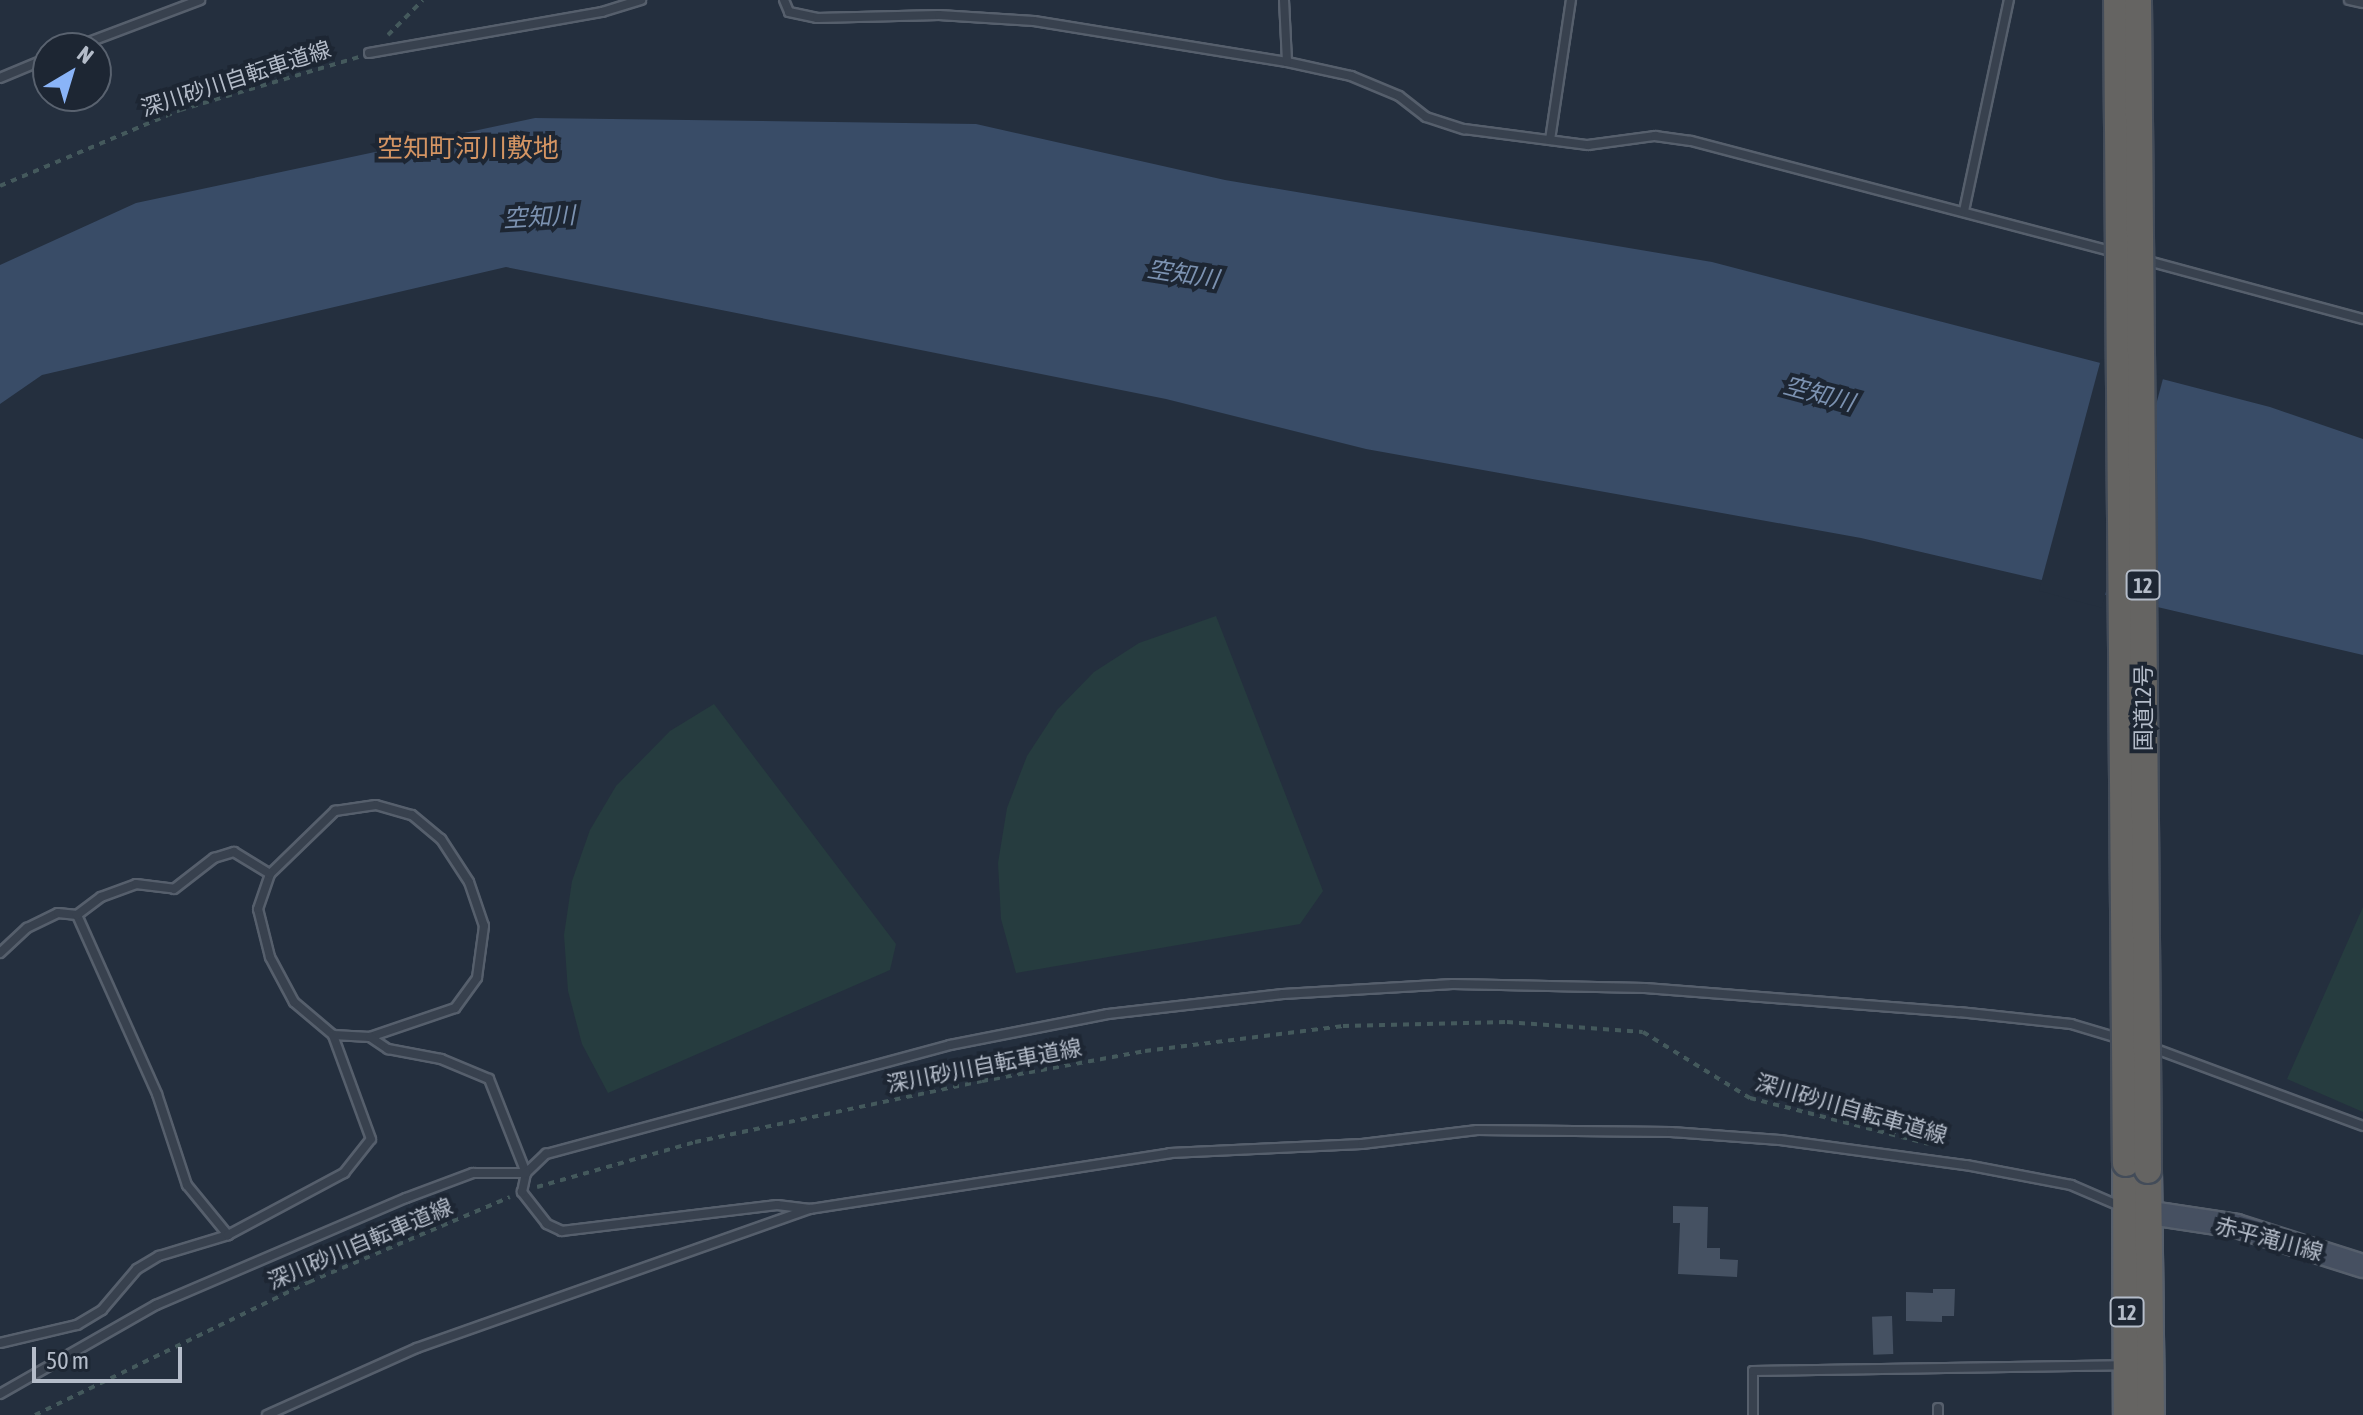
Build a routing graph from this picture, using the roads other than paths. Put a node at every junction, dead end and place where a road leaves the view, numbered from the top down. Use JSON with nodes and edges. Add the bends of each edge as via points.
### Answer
{"nodes":[{"id":1,"x":200,"y":0,"type":"edge"},
{"id":2,"x":641,"y":0,"type":"edge"},
{"id":3,"x":784,"y":0,"type":"edge"},
{"id":4,"x":1284,"y":0,"type":"edge"},
{"id":5,"x":1571,"y":0,"type":"edge"},
{"id":6,"x":2009,"y":0,"type":"edge"},
{"id":7,"x":2117,"y":0,"type":"edge"},
{"id":8,"x":2138,"y":0,"type":"edge"},
{"id":9,"x":2349,"y":0,"type":"edge"},
{"id":10,"x":2363,"y":3,"type":"edge"},
{"id":11,"x":112,"y":33,"type":"edge"},
{"id":12,"x":369,"y":53,"type":"road end"},
{"id":13,"x":1287,"y":62,"type":"junction"},
{"id":14,"x":32,"y":65,"type":"edge"},
{"id":15,"x":0,"y":78,"type":"edge"},
{"id":16,"x":1550,"y":140,"type":"junction"},
{"id":17,"x":1964,"y":211,"type":"junction"},
{"id":18,"x":2363,"y":319,"type":"edge"},
{"id":19,"x":270,"y":874,"type":"junction"},
{"id":20,"x":77,"y":915,"type":"junction"},
{"id":21,"x":0,"y":953,"type":"edge"},
{"id":22,"x":333,"y":1035,"type":"junction"},
{"id":23,"x":370,"y":1037,"type":"junction"},
{"id":24,"x":2363,"y":1126,"type":"edge"},
{"id":25,"x":2137,"y":1166,"type":"junction"},
{"id":26,"x":526,"y":1173,"type":"junction"},
{"id":27,"x":810,"y":1209,"type":"junction"},
{"id":28,"x":2138,"y":1211,"type":"junction"},
{"id":29,"x":228,"y":1235,"type":"junction"},
{"id":30,"x":2363,"y":1266,"type":"edge"},
{"id":31,"x":0,"y":1343,"type":"edge"},
{"id":32,"x":2127,"y":1364,"type":"junction"},
{"id":33,"x":0,"y":1394,"type":"edge"},
{"id":34,"x":267,"y":1415,"type":"edge"},
{"id":35,"x":1753,"y":1415,"type":"edge"},
{"id":36,"x":2127,"y":1415,"type":"edge"},
{"id":37,"x":2151,"y":1415,"type":"edge"}],
"edges":[{"from":1,"to":11,"type":"lane"},
{"from":2,"to":12,"type":"lane","via":[[602,12]]},
{"from":3,"to":13,"type":"lane","via":[[789,12],[817,18],[939,15],[1034,21]]},
{"from":4,"to":13,"type":"lane"},
{"from":5,"to":16,"type":"lane"},
{"from":6,"to":17,"type":"lane"},
{"from":7,"to":25,"type":"highway","name":"国道12号","number":"12","bridge":true},
{"from":8,"to":25,"type":"highway","name":"国道12号","number":"12","bridge":true},
{"from":9,"to":10,"type":"lane"},
{"from":13,"to":16,"type":"lane","via":[[1351,76],[1399,96],[1426,117],[1464,129]]},
{"from":14,"to":15,"type":"lane"},
{"from":16,"to":17,"type":"lane","via":[[1588,145],[1655,136],[1691,141]]},
{"from":17,"to":18,"type":"lane"},
{"from":19,"to":20,"type":"lane","via":[[234,852],[214,858],[174,889],[136,884],[101,897]]},
{"from":19,"to":22,"type":"lane","via":[[258,909],[270,957],[294,1002]]},
{"from":19,"to":23,"type":"lane","via":[[335,811],[376,805],[412,815],[441,839],[469,882],[484,926],[477,978],[455,1008]]},
{"from":20,"to":21,"type":"lane","via":[[58,913],[37,923]]},
{"from":20,"to":29,"type":"lane","via":[[157,1094],[187,1185]]},
{"from":22,"to":23,"type":"lane"},
{"from":22,"to":29,"type":"lane","via":[[371,1139],[344,1173]]},
{"from":23,"to":26,"type":"lane","via":[[388,1049],[441,1059],[489,1079]]},
{"from":24,"to":26,"type":"lane","via":[[2174,1054],[2071,1024],[1645,988],[1453,984],[1283,994],[1108,1014],[950,1045],[546,1154]]},
{"from":25,"to":28,"type":"highway","name":"国道12号","number":"12"},
{"from":26,"to":27,"type":"lane","via":[[522,1192],[547,1224],[562,1231],[777,1205]]},
{"from":26,"to":33,"type":"lane","via":[[473,1173],[406,1198],[156,1305]]},
{"from":27,"to":28,"type":"lane","via":[[1170,1153],[1362,1144],[1477,1130],[1764,1139],[1966,1165],[2071,1185]]},
{"from":27,"to":34,"type":"lane","via":[[417,1348]]},
{"from":28,"to":30,"type":"main road","name":"赤平滝川線","via":[[2237,1226]]},
{"from":28,"to":32,"type":"highway","name":"国道12号","number":"12"},
{"from":28,"to":37,"type":"highway","name":"国道12号","number":"12"},
{"from":29,"to":31,"type":"lane","via":[[159,1256],[137,1269],[102,1310],[77,1325]]},
{"from":32,"to":35,"type":"lane","via":[[1753,1371]]},
{"from":32,"to":36,"type":"highway","name":"国道12号","number":"12"}]}
